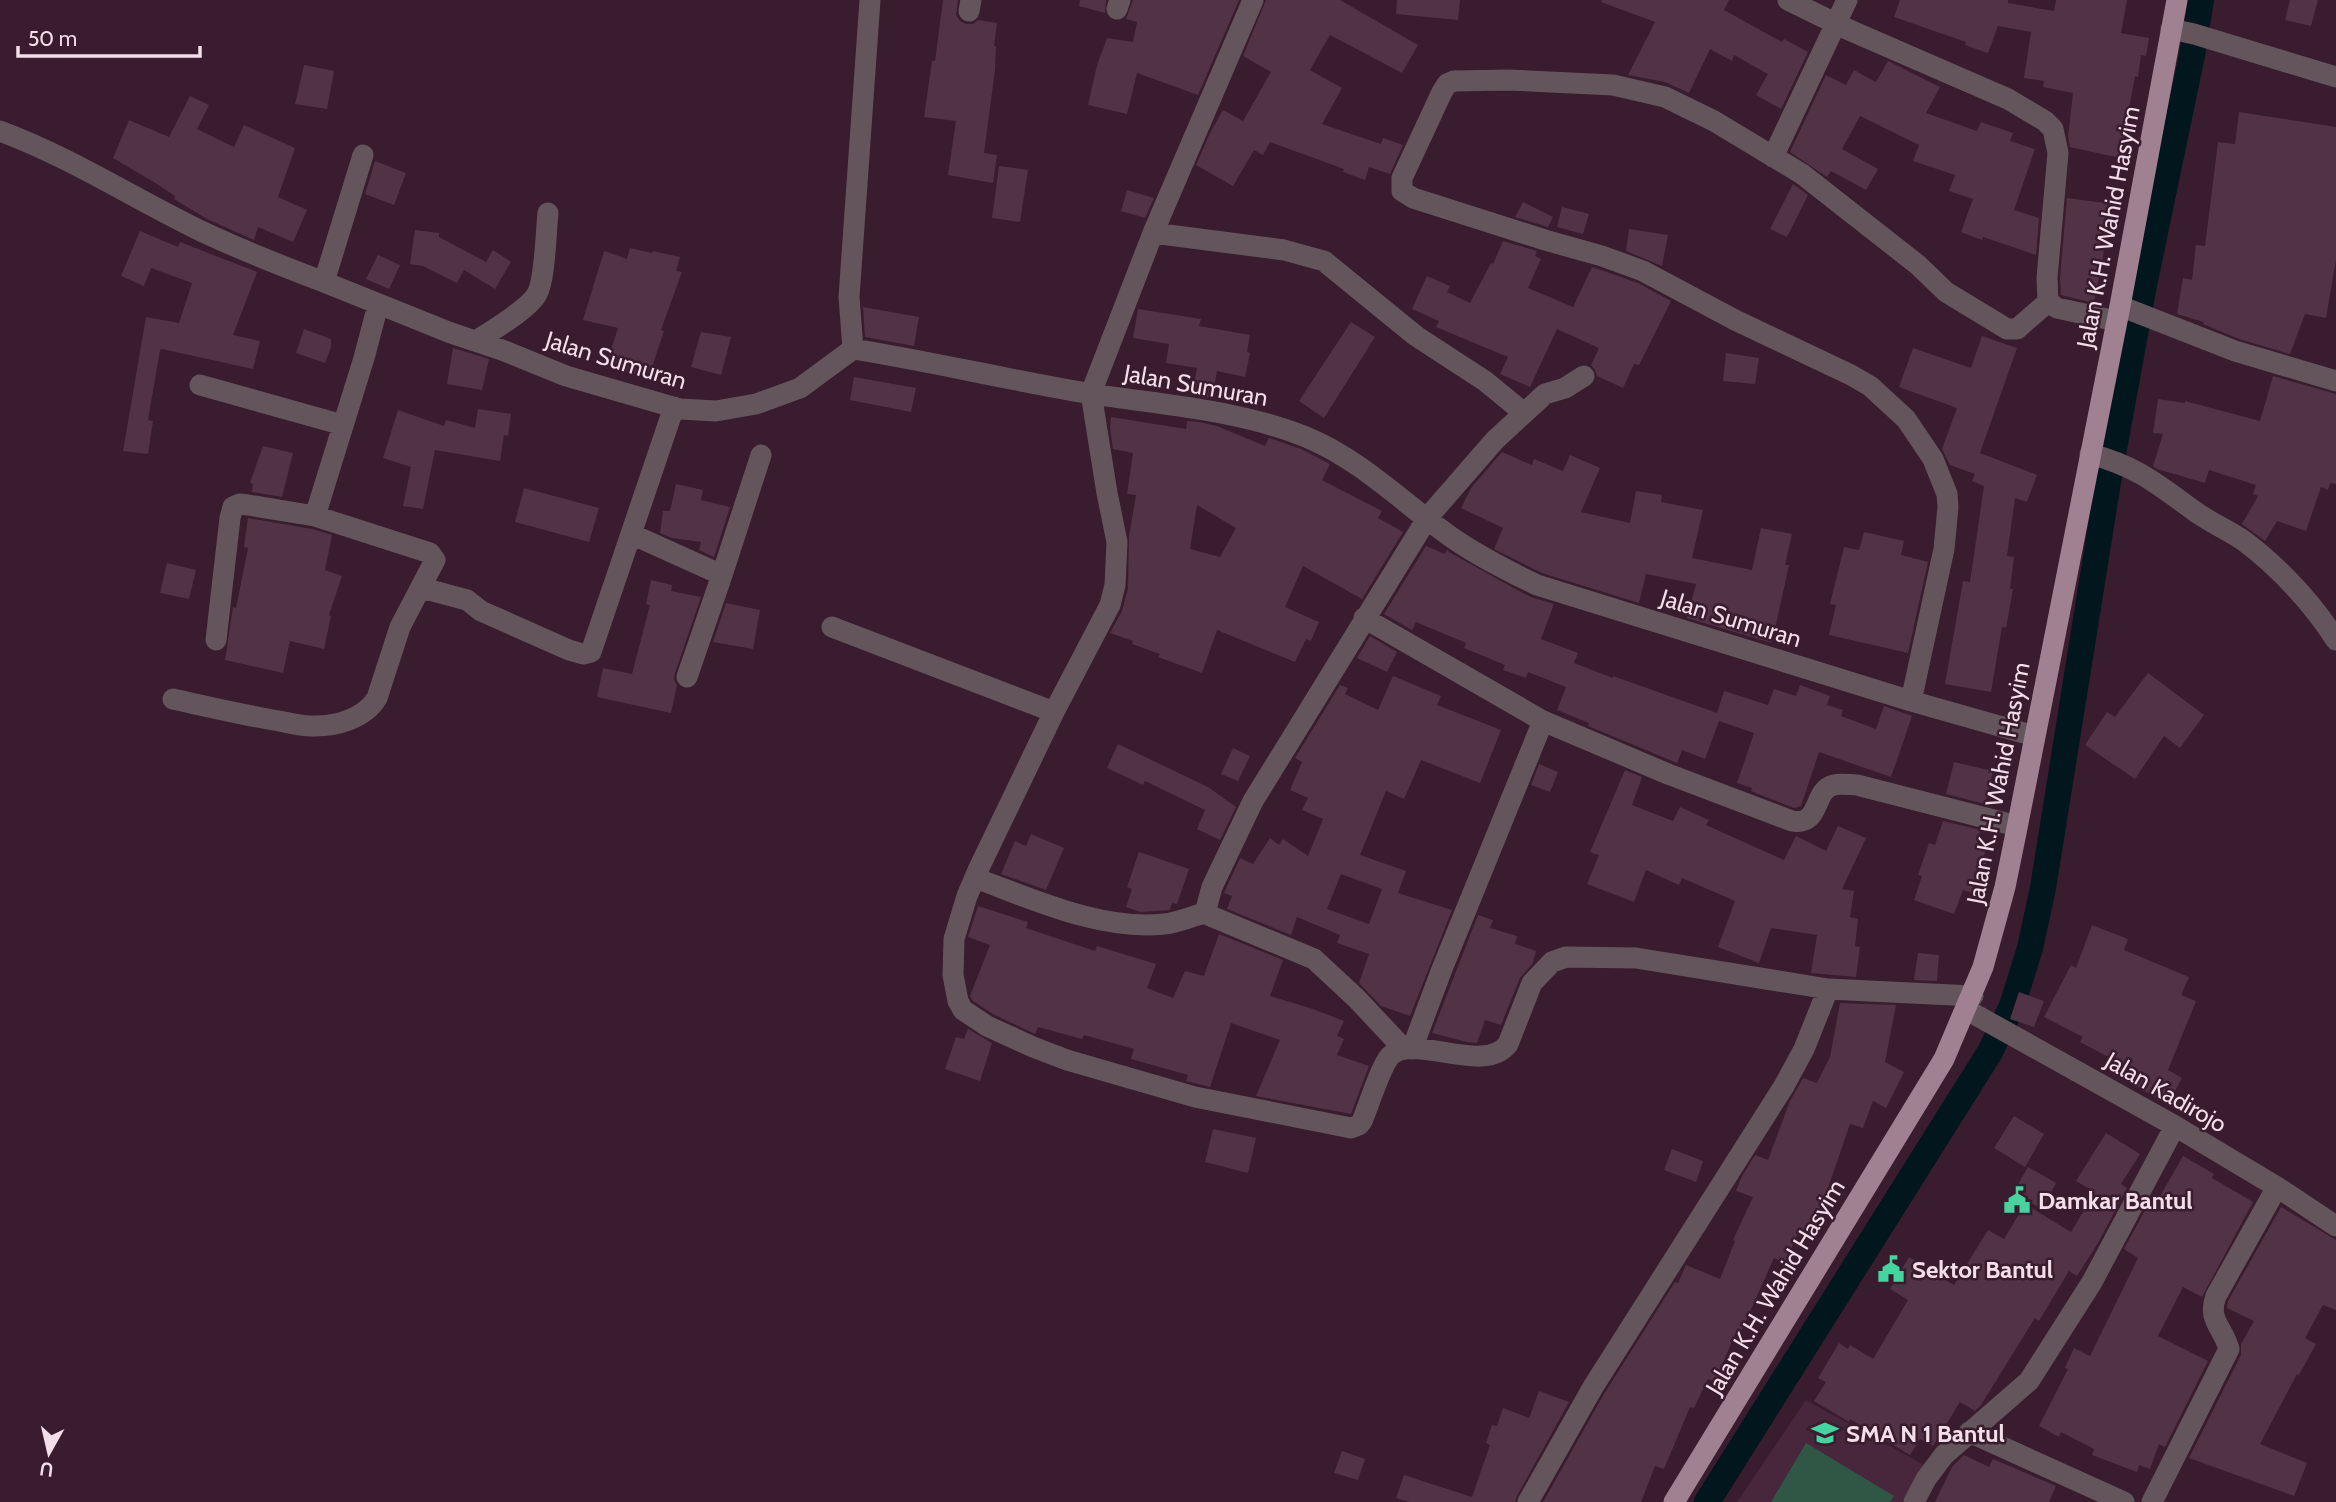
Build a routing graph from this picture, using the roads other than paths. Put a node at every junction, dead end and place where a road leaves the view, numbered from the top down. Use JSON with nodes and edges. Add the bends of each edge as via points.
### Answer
{"nodes":[{"id":1,"x":870,"y":0,"type":"edge"},
{"id":2,"x":1253,"y":0,"type":"edge"},
{"id":3,"x":1788,"y":0,"type":"edge"},
{"id":4,"x":1847,"y":0,"type":"edge"},
{"id":5,"x":2177,"y":0,"type":"edge"},
{"id":6,"x":1837,"y":23,"type":"junction"},
{"id":7,"x":2171,"y":29,"type":"junction"},
{"id":8,"x":2336,"y":77,"type":"edge"},
{"id":9,"x":0,"y":131,"type":"edge"},
{"id":10,"x":363,"y":155,"type":"dead end"},
{"id":11,"x":1773,"y":157,"type":"junction"},
{"id":12,"x":548,"y":213,"type":"dead end"},
{"id":13,"x":1153,"y":233,"type":"junction"},
{"id":14,"x":324,"y":282,"type":"junction"},
{"id":15,"x":2048,"y":302,"type":"junction"},
{"id":16,"x":378,"y":305,"type":"junction"},
{"id":17,"x":2124,"y":313,"type":"junction"},
{"id":18,"x":476,"y":341,"type":"junction"},
{"id":19,"x":853,"y":349,"type":"junction"},
{"id":20,"x":1584,"y":376,"type":"dead end"},
{"id":21,"x":2336,"y":381,"type":"edge"},
{"id":22,"x":200,"y":385,"type":"dead end"},
{"id":23,"x":1091,"y":393,"type":"junction"},
{"id":24,"x":674,"y":407,"type":"junction"},
{"id":25,"x":1524,"y":413,"type":"junction"},
{"id":26,"x":343,"y":425,"type":"junction"},
{"id":27,"x":761,"y":454,"type":"dead end"},
{"id":28,"x":2097,"y":455,"type":"junction"},
{"id":29,"x":314,"y":516,"type":"junction"},
{"id":30,"x":1428,"y":517,"type":"junction"},
{"id":31,"x":631,"y":534,"type":"junction"},
{"id":32,"x":722,"y":575,"type":"junction"},
{"id":33,"x":422,"y":588,"type":"junction"},
{"id":34,"x":1364,"y":618,"type":"junction"},
{"id":35,"x":832,"y":627,"type":"dead end"},
{"id":36,"x":216,"y":640,"type":"dead end"},
{"id":37,"x":2336,"y":640,"type":"edge"},
{"id":38,"x":687,"y":677,"type":"dead end"},
{"id":39,"x":173,"y":699,"type":"dead end"},
{"id":40,"x":1911,"y":701,"type":"junction"},
{"id":41,"x":1054,"y":712,"type":"junction"},
{"id":42,"x":1543,"y":721,"type":"junction"},
{"id":43,"x":2034,"y":736,"type":"junction"},
{"id":44,"x":2017,"y":826,"type":"junction"},
{"id":45,"x":975,"y":878,"type":"junction"},
{"id":46,"x":1205,"y":912,"type":"junction"},
{"id":47,"x":1828,"y":989,"type":"junction"},
{"id":48,"x":1970,"y":1007,"type":"junction"},
{"id":49,"x":1408,"y":1049,"type":"junction"},
{"id":50,"x":2175,"y":1126,"type":"junction"},
{"id":51,"x":2277,"y":1187,"type":"junction"},
{"id":52,"x":2336,"y":1226,"type":"edge"},
{"id":53,"x":1969,"y":1432,"type":"junction"},
{"id":54,"x":2116,"y":1501,"type":"edge"},
{"id":55,"x":1528,"y":1502,"type":"edge"},
{"id":56,"x":1674,"y":1502,"type":"edge"},
{"id":57,"x":1914,"y":1502,"type":"edge"},
{"id":58,"x":2152,"y":1502,"type":"edge"}],
"edges":[{"from":1,"to":19,"type":"street","via":[[849,297]]},
{"from":2,"to":13,"type":"street"},
{"from":3,"to":6,"type":"street"},
{"from":4,"to":6,"type":"street"},
{"from":5,"to":7,"type":"main road","name":"Jalan K.H. Wahid Hasyim"},
{"from":6,"to":11,"type":"street"},
{"from":6,"to":15,"type":"street","via":[[2008,99],[2053,129],[2058,153]]},
{"from":7,"to":8,"type":"street"},
{"from":7,"to":17,"type":"main road","name":"Jalan K.H. Wahid Hasyim"},
{"from":9,"to":14,"type":"street","name":"Jalan Sumuran","via":[[75,164],[200,231]]},
{"from":10,"to":14,"type":"street"},
{"from":11,"to":15,"type":"street","via":[[1802,174],[1947,292],[2007,329],[2017,329]]},
{"from":11,"to":40,"type":"street","via":[[1714,121],[1645,92],[1595,83],[1463,80],[1447,84],[1442,92],[1400,185],[1413,198],[1643,271],[1843,370],[1870,386],[1906,419],[1933,459],[1948,507],[1944,549]]},
{"from":12,"to":18,"type":"street","via":[[537,295]]},
{"from":13,"to":23,"type":"street"},
{"from":13,"to":25,"type":"street","via":[[1284,250],[1324,261],[1416,336]]},
{"from":14,"to":16,"type":"street","name":"Jalan Sumuran"},
{"from":15,"to":17,"type":"street","via":[[2057,308]]},
{"from":16,"to":18,"type":"street","name":"Jalan Sumuran"},
{"from":16,"to":26,"type":"street"},
{"from":17,"to":21,"type":"street"},
{"from":17,"to":28,"type":"main road","name":"Jalan K.H. Wahid Hasyim"},
{"from":18,"to":24,"type":"street","name":"Jalan Sumuran","via":[[566,376]]},
{"from":19,"to":23,"type":"street","name":"Jalan Sumuran"},
{"from":19,"to":24,"type":"street","name":"Jalan Sumuran","via":[[800,388],[756,404],[716,411]]},
{"from":20,"to":25,"type":"street","via":[[1545,394]]},
{"from":22,"to":26,"type":"street"},
{"from":23,"to":30,"type":"street","name":"Jalan Sumuran","via":[[1258,421],[1306,437],[1328,447]]},
{"from":23,"to":41,"type":"street","via":[[1117,542],[1115,585],[1110,605]]},
{"from":24,"to":31,"type":"street"},
{"from":25,"to":30,"type":"street"},
{"from":26,"to":29,"type":"street"},
{"from":27,"to":32,"type":"street"},
{"from":28,"to":37,"type":"street","via":[[2136,470],[2245,542],[2322,617]]},
{"from":28,"to":43,"type":"main road","name":"Jalan K.H. Wahid Hasyim"},
{"from":29,"to":33,"type":"street","via":[[430,553],[435,560]]},
{"from":29,"to":36,"type":"street","via":[[240,504],[233,508]]},
{"from":30,"to":34,"type":"street"},
{"from":30,"to":40,"type":"street","name":"Jalan Sumuran","via":[[1484,559],[1537,585]]},
{"from":31,"to":32,"type":"street"},
{"from":31,"to":33,"type":"street","via":[[591,652],[583,654],[481,611],[467,600]]},
{"from":32,"to":38,"type":"street"},
{"from":33,"to":39,"type":"street","via":[[400,627],[377,698],[355,717],[338,724],[310,726]]},
{"from":34,"to":42,"type":"street"},
{"from":34,"to":46,"type":"street","via":[[1253,801]]},
{"from":35,"to":41,"type":"street"},
{"from":40,"to":43,"type":"street","name":"Jalan Sumuran"},
{"from":41,"to":45,"type":"street"},
{"from":42,"to":44,"type":"street","via":[[1792,821],[1810,818],[1828,787],[1835,784],[1857,785]]},
{"from":42,"to":49,"type":"street"},
{"from":43,"to":44,"type":"main road","name":"Jalan K.H. Wahid Hasyim"},
{"from":44,"to":48,"type":"main road","name":"Jalan K.H. Wahid Hasyim","via":[[1990,944]]},
{"from":45,"to":46,"type":"street","via":[[1115,923],[1167,924]]},
{"from":45,"to":49,"type":"street","via":[[954,939],[958,1001],[972,1017],[1033,1047],[1195,1097],[1351,1128],[1362,1121],[1389,1057]]},
{"from":46,"to":49,"type":"street","via":[[1314,959]]},
{"from":47,"to":48,"type":"street"},
{"from":47,"to":49,"type":"street","via":[[1636,958],[1566,957],[1552,962],[1532,983],[1508,1044],[1498,1054]]},
{"from":47,"to":55,"type":"street","via":[[1784,1086],[1593,1387]]},
{"from":48,"to":50,"type":"street","name":"Jalan Kadirojo"},
{"from":48,"to":56,"type":"main road","name":"Jalan K.H. Wahid Hasyim","via":[[1944,1059]]},
{"from":50,"to":51,"type":"street","name":"Jalan Kadirojo"},
{"from":50,"to":53,"type":"street","via":[[2053,1347],[2029,1381]]},
{"from":51,"to":52,"type":"street","name":"Jalan Kadirojo"},
{"from":51,"to":58,"type":"street","via":[[2211,1308],[2229,1349]]},
{"from":53,"to":54,"type":"street"},
{"from":53,"to":57,"type":"street","via":[[1944,1455]]}]}
